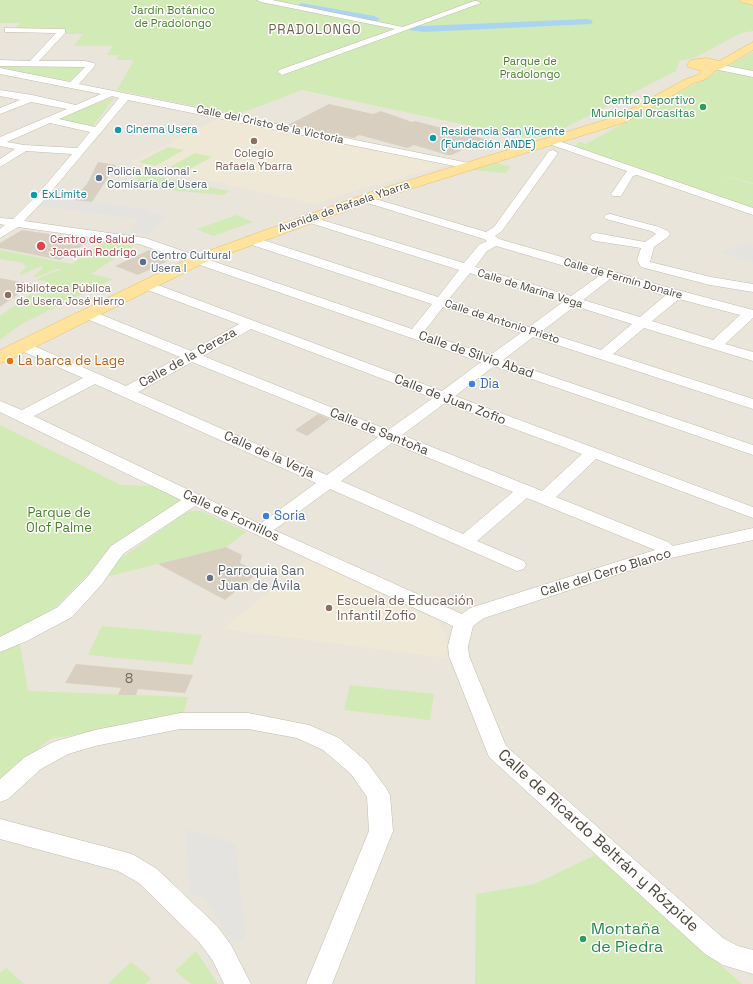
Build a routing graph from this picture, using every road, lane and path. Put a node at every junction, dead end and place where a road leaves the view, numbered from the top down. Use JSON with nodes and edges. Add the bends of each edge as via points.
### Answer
{"nodes":[{"id":1,"x":261,"y":0,"type":"edge"},
{"id":2,"x":744,"y":0,"type":"edge"},
{"id":3,"x":753,"y":2,"type":"edge"},
{"id":4,"x":477,"y":3,"type":"dead end"},
{"id":5,"x":380,"y":24,"type":"junction"},
{"id":6,"x":419,"y":24,"type":"junction"},
{"id":7,"x":404,"y":29,"type":"junction"},
{"id":8,"x":0,"y":37,"type":"edge"},
{"id":9,"x":753,"y":45,"type":"edge"},
{"id":10,"x":0,"y":63,"type":"edge"},
{"id":11,"x":33,"y":63,"type":"junction"},
{"id":12,"x":714,"y":66,"type":"junction"},
{"id":13,"x":0,"y":71,"type":"edge"},
{"id":14,"x":282,"y":72,"type":"dead end"},
{"id":15,"x":696,"y":72,"type":"junction"},
{"id":16,"x":753,"y":74,"type":"edge"},
{"id":17,"x":28,"y":76,"type":"junction"},
{"id":18,"x":7,"y":84,"type":"edge"},
{"id":19,"x":69,"y":85,"type":"junction"},
{"id":20,"x":0,"y":93,"type":"edge"},
{"id":21,"x":112,"y":93,"type":"junction"},
{"id":22,"x":127,"y":96,"type":"junction"},
{"id":23,"x":30,"y":99,"type":"junction"},
{"id":24,"x":76,"y":108,"type":"junction"},
{"id":25,"x":0,"y":111,"type":"edge"},
{"id":26,"x":48,"y":120,"type":"junction"},
{"id":27,"x":97,"y":130,"type":"junction"},
{"id":28,"x":0,"y":142,"type":"edge"},
{"id":29,"x":551,"y":147,"type":"junction"},
{"id":30,"x":24,"y":148,"type":"junction"},
{"id":31,"x":80,"y":150,"type":"junction"},
{"id":32,"x":583,"y":154,"type":"junction"},
{"id":33,"x":0,"y":164,"type":"edge"},
{"id":34,"x":469,"y":166,"type":"junction"},
{"id":35,"x":635,"y":172,"type":"junction"},
{"id":36,"x":617,"y":194,"type":"dead end"},
{"id":37,"x":365,"y":199,"type":"junction"},
{"id":38,"x":753,"y":212,"type":"edge"},
{"id":39,"x":610,"y":217,"type":"dead end"},
{"id":40,"x":308,"y":219,"type":"junction"},
{"id":41,"x":0,"y":221,"type":"edge"},
{"id":42,"x":15,"y":224,"type":"junction"},
{"id":43,"x":0,"y":234,"type":"edge"},
{"id":44,"x":596,"y":238,"type":"dead end"},
{"id":45,"x":491,"y":239,"type":"junction"},
{"id":46,"x":250,"y":240,"type":"junction"},
{"id":47,"x":648,"y":246,"type":"junction"},
{"id":48,"x":200,"y":260,"type":"junction"},
{"id":49,"x":466,"y":270,"type":"junction"},
{"id":50,"x":608,"y":274,"type":"junction"},
{"id":51,"x":147,"y":285,"type":"junction"},
{"id":52,"x":753,"y":288,"type":"edge"},
{"id":53,"x":676,"y":294,"type":"junction"},
{"id":54,"x":571,"y":301,"type":"junction"},
{"id":55,"x":440,"y":302,"type":"junction"},
{"id":56,"x":751,"y":313,"type":"edge"},
{"id":57,"x":87,"y":314,"type":"junction"},
{"id":58,"x":248,"y":324,"type":"junction"},
{"id":59,"x":641,"y":324,"type":"junction"},
{"id":60,"x":530,"y":331,"type":"junction"},
{"id":61,"x":415,"y":334,"type":"junction"},
{"id":62,"x":22,"y":346,"type":"junction"},
{"id":63,"x":715,"y":346,"type":"junction"},
{"id":64,"x":603,"y":355,"type":"junction"},
{"id":65,"x":192,"y":356,"type":"junction"},
{"id":66,"x":0,"y":357,"type":"edge"},
{"id":67,"x":753,"y":357,"type":"edge"},
{"id":68,"x":491,"y":360,"type":"junction"},
{"id":69,"x":94,"y":378,"type":"junction"},
{"id":70,"x":127,"y":392,"type":"junction"},
{"id":71,"x":442,"y":397,"type":"junction"},
{"id":72,"x":753,"y":404,"type":"edge"},
{"id":73,"x":0,"y":406,"type":"edge"},
{"id":74,"x":21,"y":417,"type":"junction"},
{"id":75,"x":390,"y":436,"type":"junction"},
{"id":76,"x":753,"y":450,"type":"edge"},
{"id":77,"x":592,"y":454,"type":"junction"},
{"id":78,"x":329,"y":481,"type":"junction"},
{"id":79,"x":524,"y":490,"type":"junction"},
{"id":80,"x":545,"y":498,"type":"junction"},
{"id":81,"x":194,"y":499,"type":"junction"},
{"id":82,"x":753,"y":513,"type":"edge"},
{"id":83,"x":262,"y":531,"type":"junction"},
{"id":84,"x":753,"y":534,"type":"edge"},
{"id":85,"x":466,"y":542,"type":"junction"},
{"id":86,"x":669,"y":553,"type":"junction"},
{"id":87,"x":517,"y":565,"type":"dead end"},
{"id":88,"x":464,"y":623,"type":"junction"},
{"id":89,"x":0,"y":645,"type":"edge"},
{"id":90,"x":0,"y":793,"type":"edge"},
{"id":91,"x":0,"y":829,"type":"edge"},
{"id":92,"x":753,"y":962,"type":"edge"},
{"id":93,"x":238,"y":984,"type":"edge"},
{"id":94,"x":319,"y":984,"type":"edge"}],
"edges":[{"from":1,"to":5,"type":"street"},
{"from":2,"to":3,"type":"main road"},
{"from":4,"to":6,"type":"street"},
{"from":5,"to":6,"type":"street","via":[[395,20]]},
{"from":5,"to":7,"type":"street"},
{"from":6,"to":7,"type":"street"},
{"from":7,"to":14,"type":"street"},
{"from":8,"to":11,"type":"street","via":[[10,28],[62,31]]},
{"from":9,"to":12,"type":"main road","name":"Avenida de Rafaela Ybarra"},
{"from":10,"to":11,"type":"street"},
{"from":11,"to":19,"type":"street","via":[[91,65],[74,84]]},
{"from":12,"to":15,"type":"main road","name":"Avenida de Rafaela Ybarra","via":[[706,74]]},
{"from":12,"to":15,"type":"main road","name":"Avenida de Rafaela Ybarra","via":[[700,61],[692,63]]},
{"from":12,"to":16,"type":"street"},
{"from":13,"to":17,"type":"street","name":"Calle del Cristo de la Victoria"},
{"from":15,"to":29,"type":"main road","name":"Avenida de Rafaela Ybarra","via":[[622,119]]},
{"from":17,"to":18,"type":"street"},
{"from":17,"to":19,"type":"street","name":"Calle del Cristo de la Victoria"},
{"from":19,"to":21,"type":"street","name":"Calle del Cristo de la Victoria"},
{"from":19,"to":23,"type":"street"},
{"from":20,"to":23,"type":"street"},
{"from":21,"to":22,"type":"street","name":"Calle del Cristo de la Victoria"},
{"from":21,"to":24,"type":"street"},
{"from":22,"to":27,"type":"street"},
{"from":22,"to":34,"type":"street","name":"Calle del Cristo de la Victoria"},
{"from":23,"to":24,"type":"street"},
{"from":23,"to":25,"type":"street"},
{"from":24,"to":26,"type":"street"},
{"from":26,"to":27,"type":"street"},
{"from":26,"to":28,"type":"street"},
{"from":27,"to":31,"type":"street"},
{"from":28,"to":30,"type":"street"},
{"from":29,"to":32,"type":"street"},
{"from":29,"to":32,"type":"street","via":[[570,149]]},
{"from":29,"to":34,"type":"main road","name":"Avenida de Rafaela Ybarra","via":[[531,147]]},
{"from":29,"to":45,"type":"street"},
{"from":30,"to":31,"type":"street"},
{"from":30,"to":33,"type":"street"},
{"from":31,"to":42,"type":"street"},
{"from":32,"to":35,"type":"street"},
{"from":34,"to":37,"type":"main road","name":"Avenida de Rafaela Ybarra"},
{"from":35,"to":36,"type":"street","via":[[629,174]]},
{"from":35,"to":38,"type":"street"},
{"from":37,"to":40,"type":"main road","name":"Avenida de Rafaela Ybarra"},
{"from":37,"to":45,"type":"street","name":"Calle de Fermín Donaire"},
{"from":39,"to":47,"type":"street","via":[[655,229],[664,234]]},
{"from":40,"to":46,"type":"main road","name":"Avenida de Rafaela Ybarra"},
{"from":40,"to":49,"type":"street","name":"Calle de Marina Vega"},
{"from":41,"to":42,"type":"street","name":"Calle de Silvio Abad"},
{"from":42,"to":43,"type":"street"},
{"from":42,"to":48,"type":"street","name":"Calle de Silvio Abad","via":[[141,240]]},
{"from":44,"to":47,"type":"street"},
{"from":45,"to":49,"type":"street"},
{"from":45,"to":50,"type":"street","name":"Calle de Fermín Donaire"},
{"from":46,"to":48,"type":"main road","name":"Avenida de Rafaela Ybarra"},
{"from":46,"to":55,"type":"street","name":"Calle de Antonio Prieto"},
{"from":47,"to":52,"type":"street","via":[[643,260],[652,267]]},
{"from":48,"to":51,"type":"main road","name":"Avenida de Rafaela Ybarra"},
{"from":48,"to":61,"type":"street","name":"Calle de Silvio Abad"},
{"from":49,"to":54,"type":"street","name":"Calle de Marina Vega"},
{"from":49,"to":55,"type":"street"},
{"from":50,"to":53,"type":"street","name":"Calle de Fermín Donaire"},
{"from":50,"to":54,"type":"street"},
{"from":51,"to":57,"type":"main road","name":"Avenida de Rafaela Ybarra"},
{"from":51,"to":58,"type":"street","name":"Calle de Juan Zofio"},
{"from":53,"to":56,"type":"street","name":"Calle de Fermín Donaire"},
{"from":53,"to":59,"type":"street"},
{"from":54,"to":59,"type":"street","name":"Calle de Marina Vega"},
{"from":54,"to":60,"type":"street"},
{"from":55,"to":60,"type":"street","name":"Calle de Antonio Prieto"},
{"from":55,"to":61,"type":"street"},
{"from":56,"to":63,"type":"street"},
{"from":57,"to":62,"type":"main road","name":"Avenida de Rafaela Ybarra"},
{"from":57,"to":65,"type":"street","name":"Calle de Santoña"},
{"from":58,"to":65,"type":"street","name":"Calle de la Cereza"},
{"from":58,"to":71,"type":"street","name":"Calle de Juan Zofio"},
{"from":59,"to":63,"type":"street","name":"Calle de Marina Vega"},
{"from":59,"to":64,"type":"street"},
{"from":60,"to":64,"type":"street","name":"Calle de Antonio Prieto"},
{"from":60,"to":68,"type":"street"},
{"from":61,"to":68,"type":"street","name":"Calle de Silvio Abad"},
{"from":62,"to":66,"type":"main road","name":"Avenida de Rafaela Ybarra"},
{"from":62,"to":69,"type":"street","name":"Calle de la Verja"},
{"from":63,"to":67,"type":"street","name":"Calle de Marina Vega"},
{"from":64,"to":72,"type":"street","name":"Calle de Antonio Prieto"},
{"from":65,"to":70,"type":"street","name":"Calle de la Cereza"},
{"from":65,"to":75,"type":"street","name":"Calle de Santoña"},
{"from":68,"to":71,"type":"street"},
{"from":68,"to":76,"type":"street","name":"Calle de Silvio Abad"},
{"from":69,"to":70,"type":"street","name":"Calle de la Verja"},
{"from":69,"to":74,"type":"street"},
{"from":70,"to":78,"type":"street","name":"Calle de la Verja"},
{"from":71,"to":75,"type":"street"},
{"from":71,"to":77,"type":"street","name":"Calle de Juan Zofio"},
{"from":73,"to":74,"type":"street","name":"Calle de Fornillos"},
{"from":74,"to":81,"type":"street","name":"Calle de Fornillos"},
{"from":75,"to":78,"type":"street"},
{"from":75,"to":79,"type":"street","name":"Calle de Santoña"},
{"from":77,"to":80,"type":"street"},
{"from":77,"to":82,"type":"street","name":"Calle de Juan Zofio"},
{"from":78,"to":83,"type":"street"},
{"from":78,"to":85,"type":"street","name":"Calle de la Verja"},
{"from":79,"to":80,"type":"street","name":"Calle de Santoña"},
{"from":79,"to":85,"type":"street"},
{"from":80,"to":86,"type":"street","name":"Calle de Santoña","via":[[662,546]]},
{"from":81,"to":83,"type":"street","name":"Calle de Fornillos"},
{"from":81,"to":89,"type":"street","via":[[117,550],[95,580],[65,612]]},
{"from":83,"to":88,"type":"street","name":"Calle de Fornillos"},
{"from":84,"to":86,"type":"street","name":"Calle del Cerro Blanco"},
{"from":85,"to":87,"type":"street","name":"Calle de la Verja"},
{"from":86,"to":88,"type":"street","name":"Calle del Cerro Blanco","via":[[477,613]]},
{"from":88,"to":92,"type":"street","name":"Calle de Ricardo Beltrán y Rózpide","via":[[458,646],[459,656],[497,751],[714,946],[732,956]]},
{"from":90,"to":94,"type":"street","via":[[33,763],[61,748],[95,738],[180,721],[248,721],[301,731],[331,744],[359,768],[378,795],[381,831]]},
{"from":91,"to":93,"type":"street","via":[[125,862],[148,876],[208,934],[222,953]]}]}
